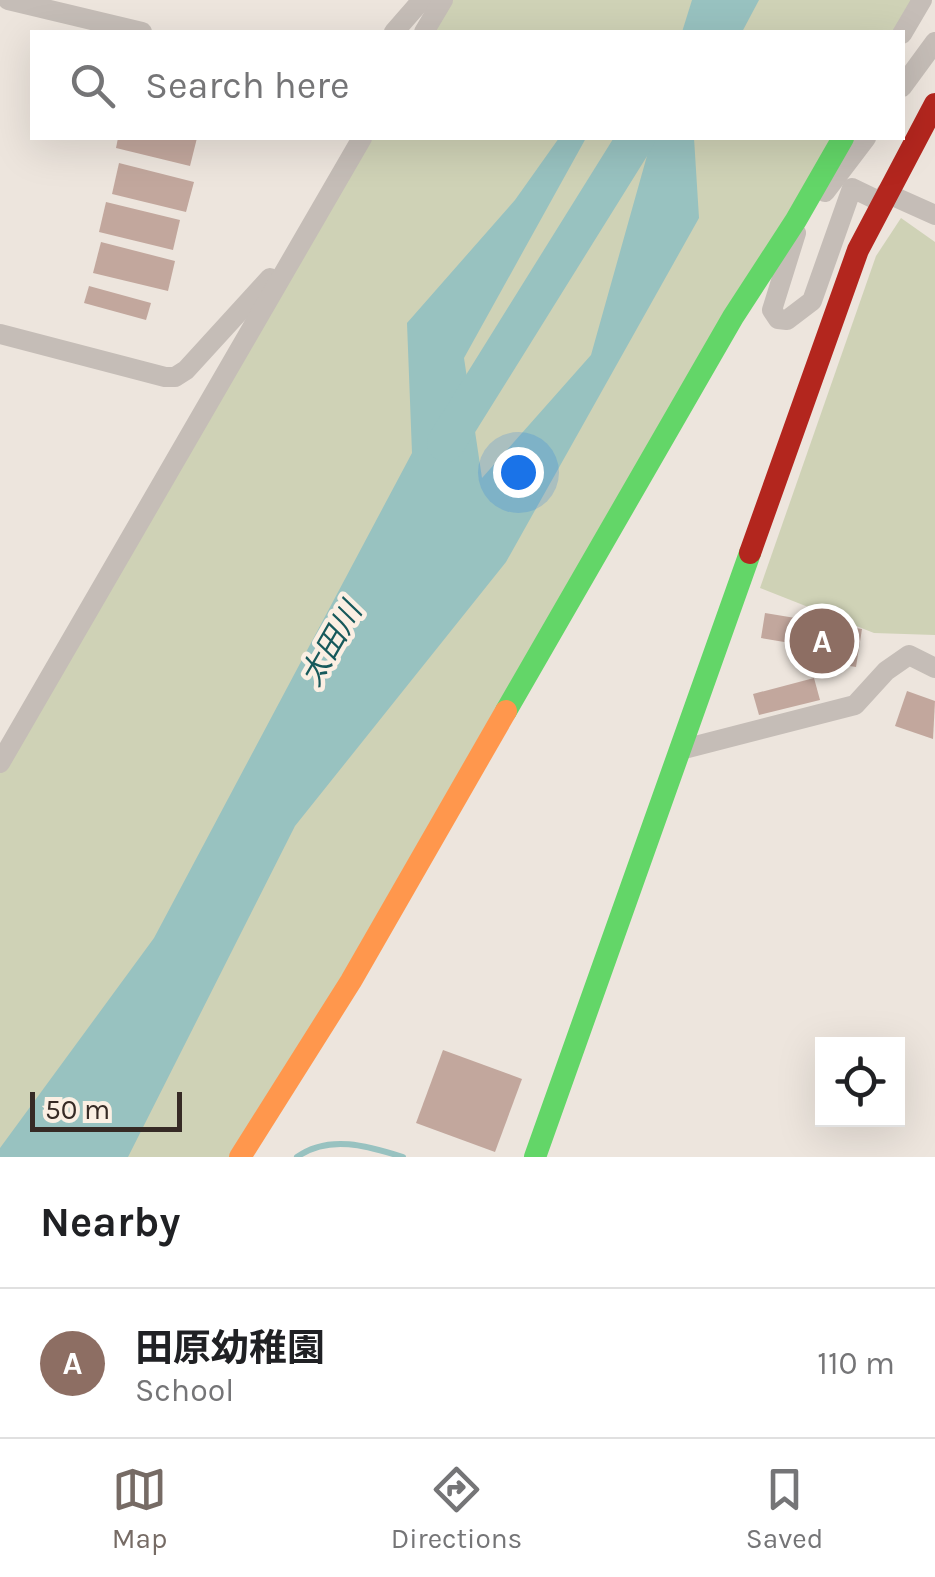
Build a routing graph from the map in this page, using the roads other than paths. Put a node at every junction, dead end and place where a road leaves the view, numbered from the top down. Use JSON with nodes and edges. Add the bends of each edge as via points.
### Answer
{"nodes":[{"id":1,"x":8,"y":0,"type":"edge"},
{"id":2,"x":422,"y":0,"type":"edge"},
{"id":3,"x":443,"y":0,"type":"edge"},
{"id":4,"x":922,"y":0,"type":"edge"},
{"id":5,"x":134,"y":30,"type":"edge"},
{"id":6,"x":396,"y":30,"type":"edge"},
{"id":7,"x":425,"y":30,"type":"edge"},
{"id":8,"x":904,"y":30,"type":"edge"},
{"id":9,"x":935,"y":42,"type":"edge"},
{"id":10,"x":905,"y":83,"type":"edge"},
{"id":11,"x":935,"y":104,"type":"edge"},
{"id":12,"x":361,"y":140,"type":"edge"},
{"id":13,"x":842,"y":140,"type":"edge"},
{"id":14,"x":864,"y":140,"type":"edge"},
{"id":15,"x":884,"y":198,"type":"junction"},
{"id":16,"x":935,"y":215,"type":"edge"},
{"id":17,"x":796,"y":220,"type":"junction"},
{"id":18,"x":294,"y":254,"type":"junction"},
{"id":19,"x":0,"y":334,"type":"edge"},
{"id":20,"x":935,"y":668,"type":"edge"},
{"id":21,"x":680,"y":750,"type":"junction"},
{"id":22,"x":0,"y":763,"type":"edge"},
{"id":23,"x":240,"y":1157,"type":"edge"},
{"id":24,"x":535,"y":1157,"type":"edge"}],
"edges":[{"from":1,"to":5,"type":"street"},
{"from":2,"to":6,"type":"street"},
{"from":3,"to":7,"type":"street"},
{"from":4,"to":8,"type":"street"},
{"from":9,"to":10,"type":"street"},
{"from":11,"to":15,"type":"street"},
{"from":12,"to":18,"type":"street"},
{"from":13,"to":17,"type":"street"},
{"from":14,"to":17,"type":"street"},
{"from":15,"to":16,"type":"street"},
{"from":15,"to":17,"type":"street","via":[[852,188],[812,300],[787,320],[778,319],[772,310]]},
{"from":15,"to":21,"type":"street","via":[[858,250]]},
{"from":17,"to":23,"type":"street","via":[[733,317],[351,982]]},
{"from":18,"to":19,"type":"street","via":[[175,377]]},
{"from":18,"to":22,"type":"street"},
{"from":20,"to":21,"type":"street","via":[[908,655],[855,705]]},
{"from":21,"to":24,"type":"street"}]}
